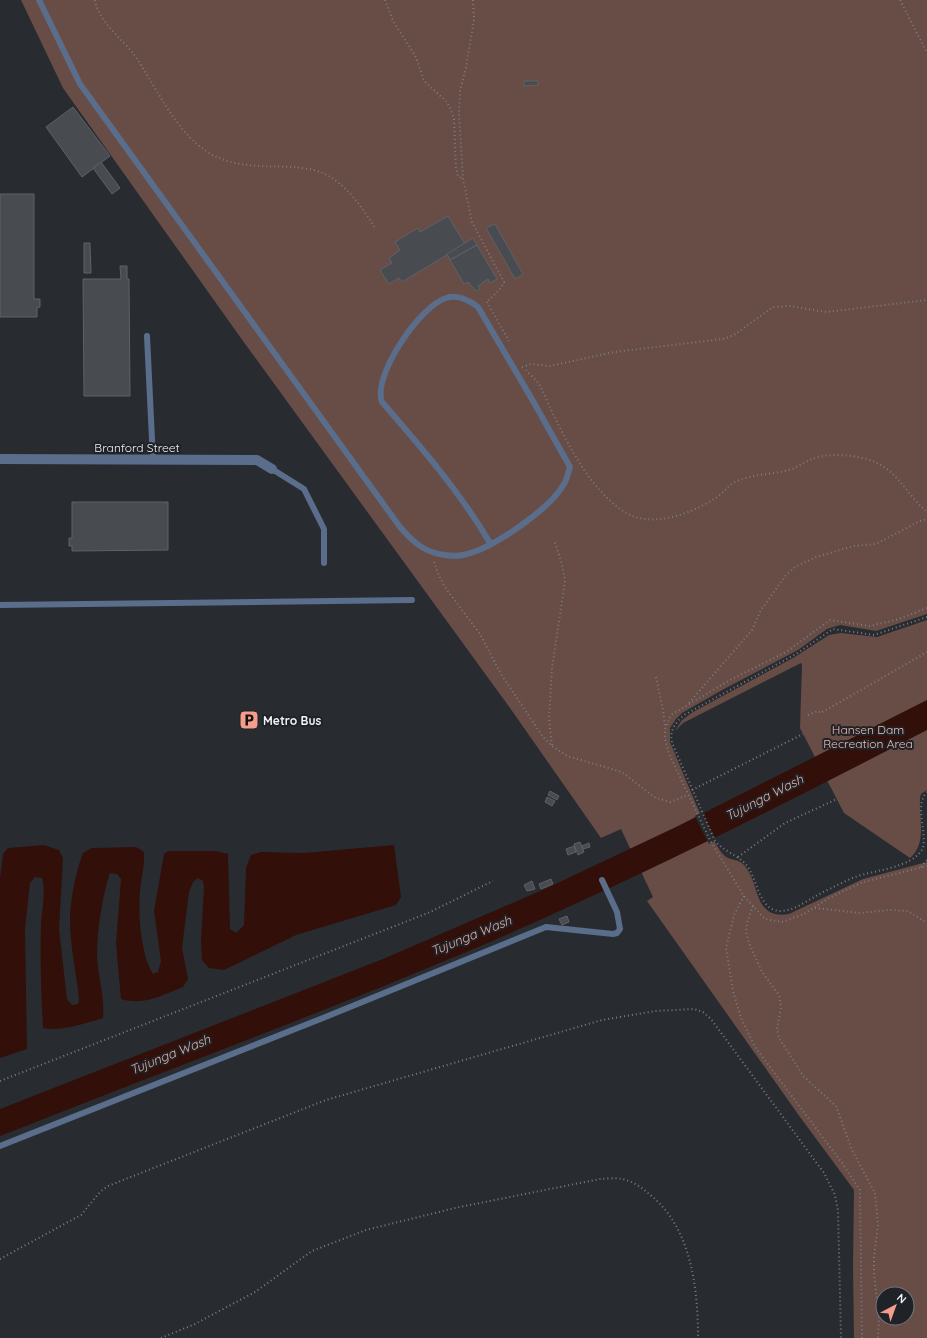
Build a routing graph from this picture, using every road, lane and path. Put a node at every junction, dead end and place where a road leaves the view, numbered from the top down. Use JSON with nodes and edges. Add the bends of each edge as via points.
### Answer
{"nodes":[{"id":1,"x":39,"y":0,"type":"edge"},
{"id":2,"x":95,"y":0,"type":"edge"},
{"id":3,"x":385,"y":0,"type":"edge"},
{"id":4,"x":473,"y":0,"type":"edge"},
{"id":5,"x":900,"y":0,"type":"edge"},
{"id":6,"x":927,"y":53,"type":"edge"},
{"id":7,"x":463,"y":179,"type":"junction"},
{"id":8,"x":375,"y":228,"type":"dead end"},
{"id":9,"x":927,"y":300,"type":"edge"},
{"id":10,"x":487,"y":302,"type":"junction"},
{"id":11,"x":478,"y":307,"type":"junction"},
{"id":12,"x":147,"y":336,"type":"dead end"},
{"id":13,"x":511,"y":346,"type":"dead end"},
{"id":14,"x":0,"y":459,"type":"edge"},
{"id":15,"x":153,"y":460,"type":"junction"},
{"id":16,"x":272,"y":469,"type":"joint"},
{"id":17,"x":927,"y":512,"type":"edge"},
{"id":18,"x":927,"y":519,"type":"edge"},
{"id":19,"x":554,"y":540,"type":"dead end"},
{"id":20,"x":490,"y":543,"type":"junction"},
{"id":21,"x":431,"y":552,"type":"junction"},
{"id":22,"x":324,"y":563,"type":"dead end"},
{"id":23,"x":412,"y":600,"type":"dead end"},
{"id":24,"x":0,"y":605,"type":"edge"},
{"id":25,"x":927,"y":608,"type":"edge"},
{"id":26,"x":927,"y":617,"type":"edge"},
{"id":27,"x":927,"y":652,"type":"edge"},
{"id":28,"x":656,"y":677,"type":"dead end"},
{"id":29,"x":688,"y":704,"type":"junction"},
{"id":30,"x":808,"y":714,"type":"dead end"},
{"id":31,"x":665,"y":729,"type":"junction"},
{"id":32,"x":803,"y":734,"type":"dead end"},
{"id":33,"x":552,"y":746,"type":"junction"},
{"id":34,"x":692,"y":790,"type":"junction"},
{"id":35,"x":927,"y":792,"type":"edge"},
{"id":36,"x":688,"y":795,"type":"junction"},
{"id":37,"x":837,"y":799,"type":"dead end"},
{"id":38,"x":695,"y":808,"type":"junction"},
{"id":39,"x":701,"y":813,"type":"junction"},
{"id":40,"x":738,"y":857,"type":"junction"},
{"id":41,"x":927,"y":860,"type":"edge"},
{"id":42,"x":927,"y":866,"type":"edge"},
{"id":43,"x":920,"y":868,"type":"junction"},
{"id":44,"x":602,"y":880,"type":"dead end"},
{"id":45,"x":493,"y":881,"type":"dead end"},
{"id":46,"x":744,"y":896,"type":"junction"},
{"id":47,"x":753,"y":906,"type":"junction"},
{"id":48,"x":814,"y":908,"type":"junction"},
{"id":49,"x":927,"y":923,"type":"edge"},
{"id":50,"x":0,"y":1081,"type":"edge"},
{"id":51,"x":0,"y":1146,"type":"edge"},
{"id":52,"x":0,"y":1259,"type":"edge"},
{"id":53,"x":161,"y":1338,"type":"edge"},
{"id":54,"x":698,"y":1338,"type":"edge"},
{"id":55,"x":841,"y":1338,"type":"edge"},
{"id":56,"x":862,"y":1338,"type":"edge"},
{"id":57,"x":878,"y":1338,"type":"edge"}],
"edges":[{"from":1,"to":21,"type":"lane","via":[[84,91],[400,528],[412,541]]},
{"from":2,"to":8,"type":"path","via":[[99,13],[135,56],[169,110],[197,144],[210,154],[239,165],[310,169],[323,174],[344,188]]},
{"from":3,"to":7,"type":"path","via":[[393,21],[416,57],[424,81],[451,110],[454,119],[456,169],[458,176]]},
{"from":4,"to":7,"type":"path","via":[[474,20],[460,91]]},
{"from":5,"to":6,"type":"path"},
{"from":7,"to":10,"type":"path","via":[[472,222],[504,282]]},
{"from":9,"to":17,"type":"path","via":[[826,312],[773,307],[734,335],[723,339],[614,352],[550,366],[531,364],[522,367],[540,385],[570,447],[591,479],[608,499],[633,516],[650,520],[682,514],[715,499],[734,483],[752,475],[793,470],[813,459],[834,456],[875,462],[886,469]]},
{"from":10,"to":11,"type":"path"},
{"from":10,"to":13,"type":"path"},
{"from":11,"to":20,"type":"lane","via":[[570,467],[564,485],[548,503],[504,537]]},
{"from":11,"to":20,"type":"lane","via":[[468,300],[457,297],[433,304],[407,332],[394,354],[379,396],[436,466],[476,519]]},
{"from":12,"to":15,"type":"lane"},
{"from":14,"to":15,"type":"street","name":"Branford Street"},
{"from":15,"to":16,"type":"street","name":"Branford Street","via":[[257,460]]},
{"from":16,"to":22,"type":"lane","via":[[304,489],[324,528]]},
{"from":18,"to":29,"type":"path","via":[[876,544],[854,546],[795,567],[786,574],[761,610],[752,630]]},
{"from":19,"to":33,"type":"path","via":[[565,581],[552,668]]},
{"from":20,"to":21,"type":"lane","via":[[463,555]]},
{"from":21,"to":33,"type":"path","via":[[447,590],[480,634],[501,674],[543,737]]},
{"from":23,"to":24,"type":"lane"},
{"from":25,"to":29,"type":"path","via":[[880,625],[869,626],[830,620],[786,652]]},
{"from":26,"to":34,"type":"path","via":[[874,635],[833,629],[796,654],[684,715],[676,723],[671,735]]},
{"from":27,"to":30,"type":"path","via":[[822,712]]},
{"from":28,"to":31,"type":"path"},
{"from":29,"to":31,"type":"path","via":[[671,716]]},
{"from":31,"to":36,"type":"path","via":[[664,739],[669,754]]},
{"from":32,"to":34,"type":"path"},
{"from":33,"to":36,"type":"path","via":[[567,756],[622,772],[654,797],[670,802]]},
{"from":34,"to":39,"type":"path"},
{"from":35,"to":40,"type":"path","via":[[923,797],[922,808],[926,839],[923,849],[915,857],[904,863],[855,877],[784,911],[770,908],[763,900],[747,866]]},
{"from":36,"to":38,"type":"path"},
{"from":37,"to":40,"type":"path","via":[[777,828]]},
{"from":38,"to":39,"type":"path"},
{"from":38,"to":46,"type":"path"},
{"from":39,"to":40,"type":"path","via":[[715,841]]},
{"from":41,"to":43,"type":"path"},
{"from":42,"to":43,"type":"path"},
{"from":43,"to":48,"type":"path","via":[[863,882]]},
{"from":44,"to":51,"type":"lane","via":[[617,912],[620,929],[617,933],[546,927]]},
{"from":45,"to":50,"type":"path","via":[[428,913]]},
{"from":46,"to":47,"type":"path"},
{"from":46,"to":56,"type":"path","via":[[734,915],[726,948],[733,991],[741,1018],[755,1047],[860,1190]]},
{"from":47,"to":48,"type":"path","via":[[765,919],[782,922]]},
{"from":47,"to":57,"type":"path","via":[[746,932],[754,956],[781,1001],[778,1038],[804,1076],[836,1106],[852,1150],[875,1193],[878,1225],[874,1263],[879,1317]]},
{"from":48,"to":49,"type":"path","via":[[860,913],[908,911]]},
{"from":52,"to":55,"type":"path","via":[[81,1215],[108,1186],[326,1100],[602,1020],[694,1009],[711,1019],[824,1174],[835,1195],[840,1227]]},
{"from":53,"to":54,"type":"path","via":[[195,1324],[255,1292],[312,1251],[366,1230],[455,1208],[600,1179],[621,1179],[640,1186],[656,1199],[675,1222],[689,1256],[698,1304]]}]}
